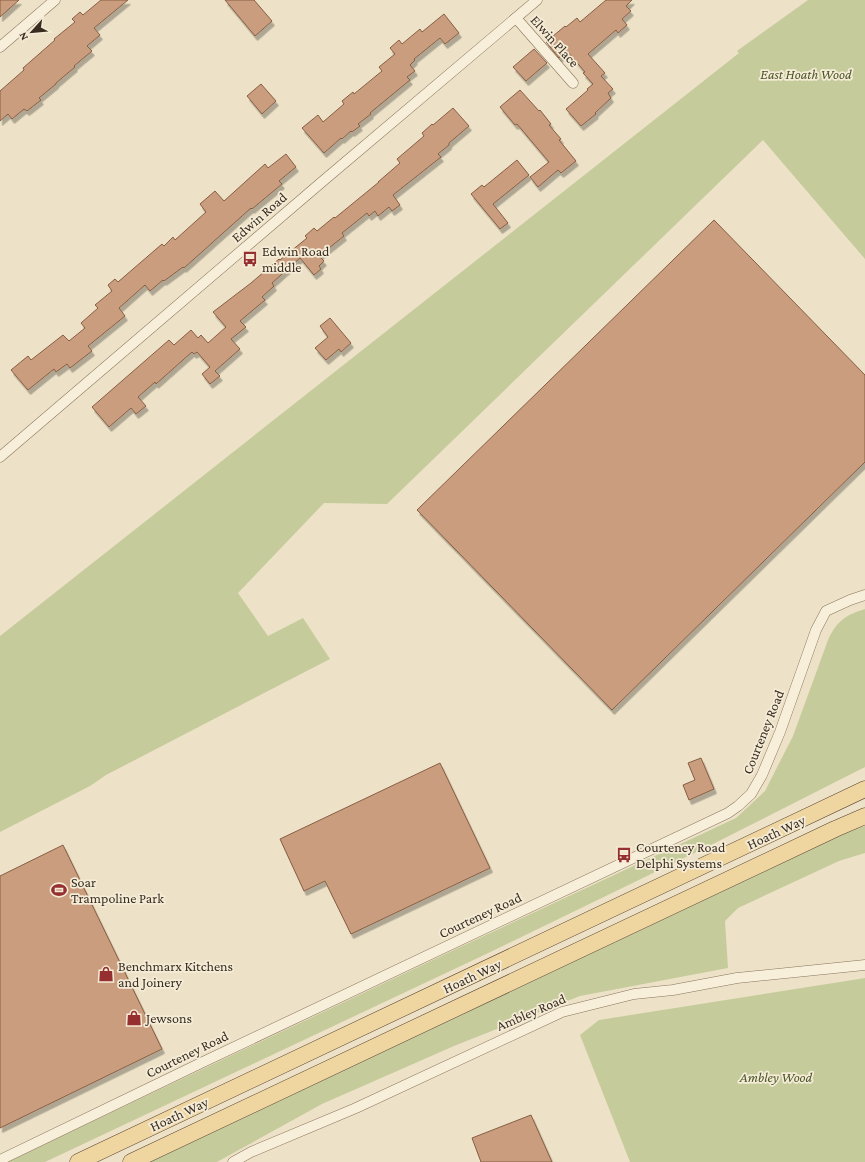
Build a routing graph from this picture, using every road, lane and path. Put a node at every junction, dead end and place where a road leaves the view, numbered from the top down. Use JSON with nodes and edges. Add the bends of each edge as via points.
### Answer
{"nodes":[{"id":1,"x":55,"y":0,"type":"edge"},
{"id":2,"x":537,"y":0,"type":"edge"},
{"id":3,"x":516,"y":18,"type":"junction"},
{"id":4,"x":0,"y":47,"type":"edge"},
{"id":5,"x":573,"y":83,"type":"dead end"},
{"id":6,"x":0,"y":457,"type":"edge"},
{"id":7,"x":865,"y":595,"type":"edge"},
{"id":8,"x":865,"y":789,"type":"edge"},
{"id":9,"x":865,"y":816,"type":"edge"},
{"id":10,"x":864,"y":965,"type":"edge"},
{"id":11,"x":0,"y":1160,"type":"edge"},
{"id":12,"x":78,"y":1162,"type":"edge"},
{"id":13,"x":131,"y":1162,"type":"edge"},
{"id":14,"x":233,"y":1162,"type":"edge"}],
"edges":[{"from":1,"to":4,"type":"street"},
{"from":2,"to":3,"type":"street","name":"Edwin Road"},
{"from":3,"to":5,"type":"street","name":"Elwin Place"},
{"from":3,"to":6,"type":"street","name":"Edwin Road"},
{"from":7,"to":11,"type":"street","name":"Courteney Road","via":[[826,611],[816,630],[762,775],[751,794],[728,813]]},
{"from":8,"to":12,"type":"main road","name":"Hoath Way"},
{"from":9,"to":13,"type":"main road","name":"Hoath Way"},
{"from":10,"to":14,"type":"street","name":"Ambley Road","via":[[737,978],[673,990],[634,994],[562,1012]]}]}
